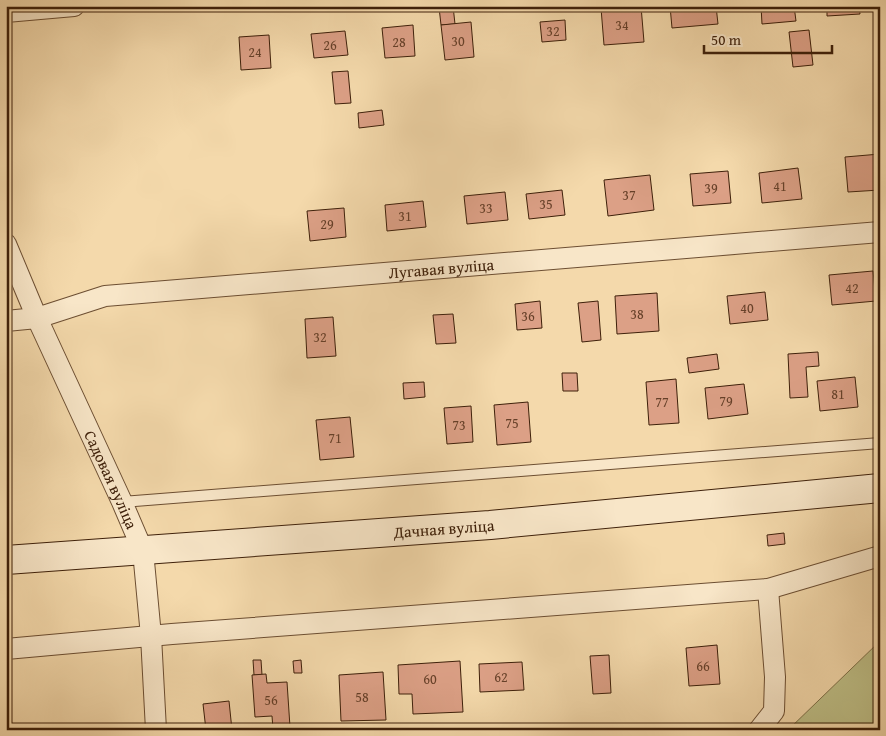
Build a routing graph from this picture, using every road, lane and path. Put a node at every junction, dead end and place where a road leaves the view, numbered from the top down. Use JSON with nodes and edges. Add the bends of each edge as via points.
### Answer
{"nodes":[{"id":1,"x":74,"y":6,"type":"edge"},
{"id":2,"x":6,"y":12,"type":"edge"},
{"id":3,"x":880,"y":232,"type":"edge"},
{"id":4,"x":6,"y":244,"type":"edge"},
{"id":5,"x":37,"y":318,"type":"junction"},
{"id":6,"x":6,"y":321,"type":"edge"},
{"id":7,"x":880,"y":443,"type":"edge"},
{"id":8,"x":880,"y":488,"type":"edge"},
{"id":9,"x":122,"y":502,"type":"junction"},
{"id":10,"x":143,"y":551,"type":"junction"},
{"id":11,"x":880,"y":556,"type":"edge"},
{"id":12,"x":6,"y":560,"type":"edge"},
{"id":13,"x":768,"y":590,"type":"junction"},
{"id":14,"x":151,"y":636,"type":"junction"},
{"id":15,"x":6,"y":649,"type":"edge"},
{"id":16,"x":156,"y":730,"type":"edge"},
{"id":17,"x":759,"y":730,"type":"edge"}],
"edges":[{"from":1,"to":2,"type":"street"},
{"from":3,"to":5,"type":"street","name":"Лугавая вуліца","via":[[105,296]]},
{"from":4,"to":5,"type":"street","name":"Садовая вуліца"},
{"from":5,"to":6,"type":"street","name":"Лугавая вуліца"},
{"from":5,"to":9,"type":"street","name":"Садовая вуліца"},
{"from":7,"to":9,"type":"lane"},
{"from":8,"to":10,"type":"street","name":"Дачная вуліца","via":[[490,525]]},
{"from":9,"to":10,"type":"street","name":"Садовая вуліца"},
{"from":10,"to":12,"type":"street","name":"Дачная вуліца"},
{"from":10,"to":14,"type":"street","name":"Садовая вуліца"},
{"from":11,"to":13,"type":"street"},
{"from":13,"to":14,"type":"street"},
{"from":13,"to":17,"type":"street","via":[[775,677],[774,711]]},
{"from":14,"to":15,"type":"street"},
{"from":14,"to":16,"type":"street","name":"Садовая вуліца"}]}
